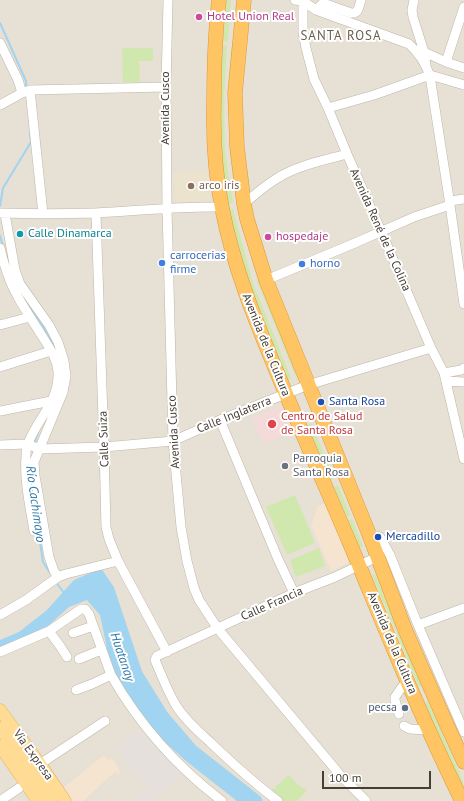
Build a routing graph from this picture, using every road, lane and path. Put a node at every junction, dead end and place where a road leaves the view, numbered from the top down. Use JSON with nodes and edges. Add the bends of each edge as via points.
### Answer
{"nodes":[{"id":1,"x":168,"y":0,"type":"edge"},
{"id":2,"x":219,"y":0,"type":"edge"},
{"id":3,"x":244,"y":0,"type":"edge"},
{"id":4,"x":301,"y":0,"type":"edge"},
{"id":5,"x":361,"y":0,"type":"edge"},
{"id":6,"x":414,"y":0,"type":"edge"},
{"id":7,"x":316,"y":10,"type":"junction"},
{"id":8,"x":463,"y":11,"type":"edge"},
{"id":9,"x":0,"y":43,"type":"edge"},
{"id":10,"x":424,"y":52,"type":"junction"},
{"id":11,"x":446,"y":62,"type":"junction"},
{"id":12,"x":464,"y":68,"type":"edge"},
{"id":13,"x":428,"y":72,"type":"junction"},
{"id":14,"x":464,"y":84,"type":"edge"},
{"id":15,"x":166,"y":87,"type":"junction"},
{"id":16,"x":26,"y":91,"type":"junction"},
{"id":17,"x":0,"y":105,"type":"edge"},
{"id":18,"x":328,"y":108,"type":"junction"},
{"id":19,"x":347,"y":154,"type":"junction"},
{"id":20,"x":464,"y":199,"type":"edge"},
{"id":21,"x":450,"y":203,"type":"junction"},
{"id":22,"x":244,"y":204,"type":"junction"},
{"id":23,"x":167,"y":208,"type":"junction"},
{"id":24,"x":222,"y":208,"type":"junction"},
{"id":25,"x":96,"y":212,"type":"junction"},
{"id":26,"x":2,"y":213,"type":"edge"},
{"id":27,"x":43,"y":214,"type":"junction"},
{"id":28,"x":381,"y":231,"type":"junction"},
{"id":29,"x":0,"y":248,"type":"edge"},
{"id":30,"x":266,"y":280,"type":"junction"},
{"id":31,"x":464,"y":304,"type":"edge"},
{"id":32,"x":30,"y":317,"type":"junction"},
{"id":33,"x":0,"y":325,"type":"edge"},
{"id":34,"x":431,"y":348,"type":"junction"},
{"id":35,"x":51,"y":351,"type":"junction"},
{"id":36,"x":0,"y":367,"type":"edge"},
{"id":37,"x":464,"y":368,"type":"edge"},
{"id":38,"x":445,"y":377,"type":"junction"},
{"id":39,"x":464,"y":382,"type":"edge"},
{"id":40,"x":308,"y":385,"type":"junction"},
{"id":41,"x":286,"y":394,"type":"junction"},
{"id":42,"x":51,"y":401,"type":"junction"},
{"id":43,"x":0,"y":411,"type":"edge"},
{"id":44,"x":220,"y":420,"type":"junction"},
{"id":45,"x":173,"y":441,"type":"junction"},
{"id":46,"x":0,"y":445,"type":"edge"},
{"id":47,"x":34,"y":447,"type":"junction"},
{"id":48,"x":104,"y":447,"type":"junction"},
{"id":49,"x":464,"y":459,"type":"edge"},
{"id":50,"x":34,"y":531,"type":"dead end"},
{"id":51,"x":369,"y":534,"type":"junction"},
{"id":52,"x":377,"y":557,"type":"junction"},
{"id":53,"x":118,"y":561,"type":"junction"},
{"id":54,"x":359,"y":565,"type":"junction"},
{"id":55,"x":58,"y":577,"type":"junction"},
{"id":56,"x":294,"y":593,"type":"junction"},
{"id":57,"x":464,"y":608,"type":"edge"},
{"id":58,"x":0,"y":615,"type":"edge"},
{"id":59,"x":418,"y":625,"type":"junction"},
{"id":60,"x":93,"y":626,"type":"junction"},
{"id":61,"x":218,"y":628,"type":"junction"},
{"id":62,"x":49,"y":631,"type":"junction"},
{"id":63,"x":73,"y":633,"type":"dead end"},
{"id":64,"x":101,"y":650,"type":"junction"},
{"id":65,"x":0,"y":652,"type":"edge"},
{"id":66,"x":167,"y":652,"type":"junction"},
{"id":67,"x":67,"y":657,"type":"dead end"},
{"id":68,"x":79,"y":659,"type":"dead end"},
{"id":69,"x":110,"y":675,"type":"junction"},
{"id":70,"x":407,"y":680,"type":"junction"},
{"id":71,"x":76,"y":690,"type":"dead end"},
{"id":72,"x":432,"y":692,"type":"junction"},
{"id":73,"x":414,"y":698,"type":"junction"},
{"id":74,"x":0,"y":710,"type":"edge"},
{"id":75,"x":400,"y":714,"type":"dead end"},
{"id":76,"x":105,"y":721,"type":"dead end"},
{"id":77,"x":404,"y":726,"type":"dead end"},
{"id":78,"x":0,"y":728,"type":"edge"},
{"id":79,"x":428,"y":730,"type":"junction"},
{"id":80,"x":464,"y":732,"type":"edge"},
{"id":81,"x":0,"y":746,"type":"edge"},
{"id":82,"x":0,"y":760,"type":"edge"},
{"id":83,"x":464,"y":762,"type":"edge"},
{"id":84,"x":40,"y":764,"type":"junction"},
{"id":85,"x":19,"y":788,"type":"junction"},
{"id":86,"x":0,"y":801,"type":"edge"},
{"id":87,"x":28,"y":801,"type":"edge"},
{"id":88,"x":38,"y":801,"type":"edge"},
{"id":89,"x":50,"y":801,"type":"edge"},
{"id":90,"x":65,"y":801,"type":"edge"},
{"id":91,"x":222,"y":801,"type":"edge"},
{"id":92,"x":278,"y":801,"type":"edge"},
{"id":93,"x":366,"y":801,"type":"edge"},
{"id":94,"x":462,"y":801,"type":"edge"}],
"edges":[{"from":1,"to":15,"type":"street","name":"Avenida Cusco"},
{"from":2,"to":24,"type":"highway","name":"Avenida de la Cultura","via":[[214,75],[214,136],[216,175]]},
{"from":3,"to":22,"type":"highway","name":"Avenida de la Cultura","via":[[235,94],[237,147]]},
{"from":4,"to":7,"type":"street"},
{"from":4,"to":18,"type":"street","name":"Avenida René de la Colina","via":[[306,48],[314,79]]},
{"from":5,"to":7,"type":"street","via":[[358,10],[354,13],[323,4]]},
{"from":6,"to":10,"type":"street","via":[[413,17]]},
{"from":7,"to":13,"type":"street","via":[[409,44]]},
{"from":8,"to":11,"type":"street"},
{"from":9,"to":16,"type":"street"},
{"from":10,"to":11,"type":"street"},
{"from":10,"to":13,"type":"street"},
{"from":11,"to":12,"type":"street"},
{"from":13,"to":14,"type":"street"},
{"from":13,"to":18,"type":"street","via":[[374,95]]},
{"from":13,"to":21,"type":"street"},
{"from":15,"to":16,"type":"street"},
{"from":15,"to":23,"type":"street","name":"Avenida Cusco"},
{"from":16,"to":17,"type":"street"},
{"from":16,"to":27,"type":"street"},
{"from":18,"to":19,"type":"street","name":"Avenida René de la Colina"},
{"from":19,"to":22,"type":"street","via":[[312,163],[276,178]]},
{"from":19,"to":28,"type":"street","name":"Avenida René de la Colina"},
{"from":20,"to":21,"type":"street"},
{"from":21,"to":28,"type":"street"},
{"from":21,"to":31,"type":"street"},
{"from":22,"to":30,"type":"highway","name":"Avenida de la Cultura"},
{"from":23,"to":24,"type":"street"},
{"from":23,"to":25,"type":"street"},
{"from":23,"to":45,"type":"street","name":"Avenida Cusco"},
{"from":24,"to":41,"type":"highway","name":"Avenida de la Cultura","via":[[249,305]]},
{"from":25,"to":27,"type":"street"},
{"from":25,"to":48,"type":"street","name":"Calle Suiza"},
{"from":26,"to":27,"type":"street"},
{"from":26,"to":47,"type":"street","via":[[20,284],[52,330],[64,361],[66,376],[63,392]]},
{"from":28,"to":30,"type":"street"},
{"from":28,"to":34,"type":"street","name":"Avenida René de la Colina"},
{"from":29,"to":32,"type":"street","via":[[17,296]]},
{"from":30,"to":40,"type":"highway","name":"Avenida de la Cultura"},
{"from":32,"to":33,"type":"street"},
{"from":32,"to":35,"type":"street"},
{"from":34,"to":38,"type":"street","name":"Avenida René de la Colina"},
{"from":34,"to":40,"type":"street","name":"Calle Inglaterra"},
{"from":35,"to":36,"type":"street"},
{"from":35,"to":42,"type":"street","via":[[58,371]]},
{"from":37,"to":38,"type":"street"},
{"from":38,"to":39,"type":"street"},
{"from":38,"to":49,"type":"street","name":"Avenida René de la Colina"},
{"from":40,"to":41,"type":"street","name":"Calle Inglaterra"},
{"from":40,"to":51,"type":"highway","name":"Avenida de la Cultura"},
{"from":41,"to":44,"type":"street","name":"Calle Inglaterra"},
{"from":41,"to":54,"type":"highway","name":"Avenida de la Cultura"},
{"from":42,"to":43,"type":"street"},
{"from":42,"to":47,"type":"street","via":[[36,427]]},
{"from":44,"to":45,"type":"street","name":"Calle Inglaterra"},
{"from":44,"to":56,"type":"street"},
{"from":45,"to":48,"type":"street","name":"Calle Inglaterra"},
{"from":45,"to":61,"type":"street","name":"Avenida Cusco","via":[[181,527],[187,561],[194,588]]},
{"from":46,"to":47,"type":"street","name":"Calle Inglaterra"},
{"from":47,"to":48,"type":"street","name":"Calle Inglaterra"},
{"from":47,"to":50,"type":"street","via":[[25,467]]},
{"from":47,"to":55,"type":"street","via":[[35,476],[49,557]]},
{"from":48,"to":53,"type":"street","name":"Calle Suiza","via":[[106,527]]},
{"from":51,"to":52,"type":"highway","name":"Avenida de la Cultura"},
{"from":51,"to":59,"type":"street","via":[[380,537],[390,555]]},
{"from":52,"to":54,"type":"street","name":"Calle Francia"},
{"from":52,"to":72,"type":"highway","name":"Avenida de la Cultura"},
{"from":53,"to":55,"type":"street"},
{"from":53,"to":66,"type":"street","name":"Calle Suiza"},
{"from":54,"to":56,"type":"street","name":"Calle Francia"},
{"from":54,"to":70,"type":"highway","name":"Avenida de la Cultura"},
{"from":55,"to":58,"type":"street"},
{"from":56,"to":61,"type":"street","name":"Calle Francia"},
{"from":57,"to":59,"type":"street"},
{"from":59,"to":80,"type":"street"},
{"from":60,"to":62,"type":"street","via":[[89,614],[85,609],[81,609]]},
{"from":60,"to":63,"type":"street"},
{"from":60,"to":64,"type":"street"},
{"from":61,"to":66,"type":"street","name":"Calle Francia"},
{"from":61,"to":93,"type":"street","name":"Avenida Cusco","via":[[341,776]]},
{"from":62,"to":65,"type":"street"},
{"from":62,"to":67,"type":"street"},
{"from":64,"to":68,"type":"street"},
{"from":64,"to":69,"type":"street"},
{"from":66,"to":92,"type":"street","via":[[157,656],[156,660],[183,716],[229,761]]},
{"from":69,"to":71,"type":"street"},
{"from":69,"to":91,"type":"street","via":[[164,748]]},
{"from":70,"to":73,"type":"highway","name":"Avenida de la Cultura"},
{"from":70,"to":75,"type":"street","via":[[395,700]]},
{"from":72,"to":73,"type":"highway"},
{"from":72,"to":83,"type":"highway","name":"Avenida de la Cultura"},
{"from":73,"to":79,"type":"highway","name":"Avenida de la Cultura"},
{"from":74,"to":84,"type":"main road","name":"Vía Expresa"},
{"from":76,"to":84,"type":"street"},
{"from":77,"to":79,"type":"street","via":[[410,730]]},
{"from":78,"to":89,"type":"main road","name":"Vía Expresa"},
{"from":79,"to":94,"type":"highway","name":"Avenida de la Cultura"},
{"from":81,"to":88,"type":"main road","name":"Vía Expresa"},
{"from":82,"to":85,"type":"main road"},
{"from":84,"to":90,"type":"main road","name":"Vía Expresa"},
{"from":85,"to":86,"type":"street"},
{"from":85,"to":87,"type":"main road"}]}
